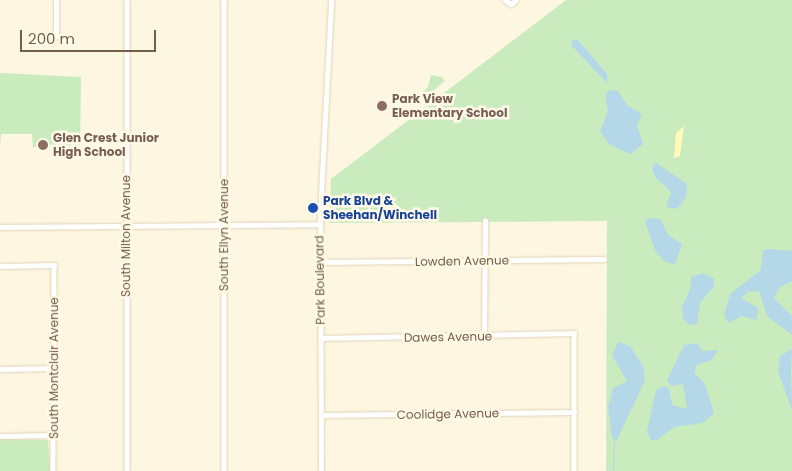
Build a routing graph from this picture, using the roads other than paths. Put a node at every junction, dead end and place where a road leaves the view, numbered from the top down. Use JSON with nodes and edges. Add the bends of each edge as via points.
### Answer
{"nodes":[{"id":1,"x":56,"y":0,"type":"edge"},
{"id":2,"x":126,"y":0,"type":"edge"},
{"id":3,"x":224,"y":0,"type":"edge"},
{"id":4,"x":331,"y":0,"type":"edge"},
{"id":5,"x":506,"y":0,"type":"edge"},
{"id":6,"x":516,"y":0,"type":"edge"},
{"id":7,"x":56,"y":38,"type":"dead end"},
{"id":8,"x":485,"y":221,"type":"dead end"},
{"id":9,"x":224,"y":224,"type":"junction"},
{"id":10,"x":320,"y":224,"type":"junction"},
{"id":11,"x":126,"y":225,"type":"junction"},
{"id":12,"x":0,"y":227,"type":"edge"},
{"id":13,"x":604,"y":260,"type":"dead end"},
{"id":14,"x":485,"y":261,"type":"junction"},
{"id":15,"x":321,"y":262,"type":"junction"},
{"id":16,"x":0,"y":266,"type":"edge"},
{"id":17,"x":484,"y":337,"type":"junction"},
{"id":18,"x":321,"y":338,"type":"junction"},
{"id":19,"x":54,"y":368,"type":"junction"},
{"id":20,"x":0,"y":369,"type":"edge"},
{"id":21,"x":574,"y":412,"type":"junction"},
{"id":22,"x":322,"y":415,"type":"junction"},
{"id":23,"x":54,"y":435,"type":"junction"},
{"id":24,"x":0,"y":436,"type":"edge"},
{"id":25,"x":53,"y":471,"type":"edge"},
{"id":26,"x":127,"y":471,"type":"edge"},
{"id":27,"x":224,"y":471,"type":"edge"},
{"id":28,"x":320,"y":471,"type":"edge"},
{"id":29,"x":574,"y":471,"type":"edge"}],
"edges":[{"from":1,"to":7,"type":"street"},
{"from":2,"to":11,"type":"street","name":"South Milton Avenue"},
{"from":3,"to":9,"type":"street","name":"South Ellyn Avenue"},
{"from":4,"to":10,"type":"street","name":"Park Boulevard"},
{"from":5,"to":6,"type":"street","via":[[511,4]]},
{"from":8,"to":14,"type":"street"},
{"from":9,"to":10,"type":"street"},
{"from":9,"to":11,"type":"street"},
{"from":9,"to":27,"type":"street","name":"South Ellyn Avenue"},
{"from":10,"to":15,"type":"street","name":"Park Boulevard"},
{"from":11,"to":12,"type":"street"},
{"from":11,"to":26,"type":"street","name":"South Milton Avenue"},
{"from":13,"to":14,"type":"street","name":"Lowden Avenue"},
{"from":14,"to":15,"type":"street","name":"Lowden Avenue"},
{"from":14,"to":17,"type":"street"},
{"from":15,"to":18,"type":"street","name":"Park Boulevard"},
{"from":16,"to":19,"type":"street","name":"South Montclair Avenue","via":[[54,265]]},
{"from":17,"to":18,"type":"street","name":"Dawes Avenue"},
{"from":17,"to":21,"type":"street","name":"Dawes Avenue","via":[[574,333]]},
{"from":18,"to":22,"type":"street","name":"Park Boulevard"},
{"from":19,"to":20,"type":"street"},
{"from":19,"to":23,"type":"street","name":"South Montclair Avenue"},
{"from":21,"to":22,"type":"street","name":"Coolidge Avenue"},
{"from":21,"to":29,"type":"street"},
{"from":22,"to":28,"type":"street","name":"Park Boulevard"},
{"from":23,"to":24,"type":"street"},
{"from":23,"to":25,"type":"street","name":"South Montclair Avenue"}]}
